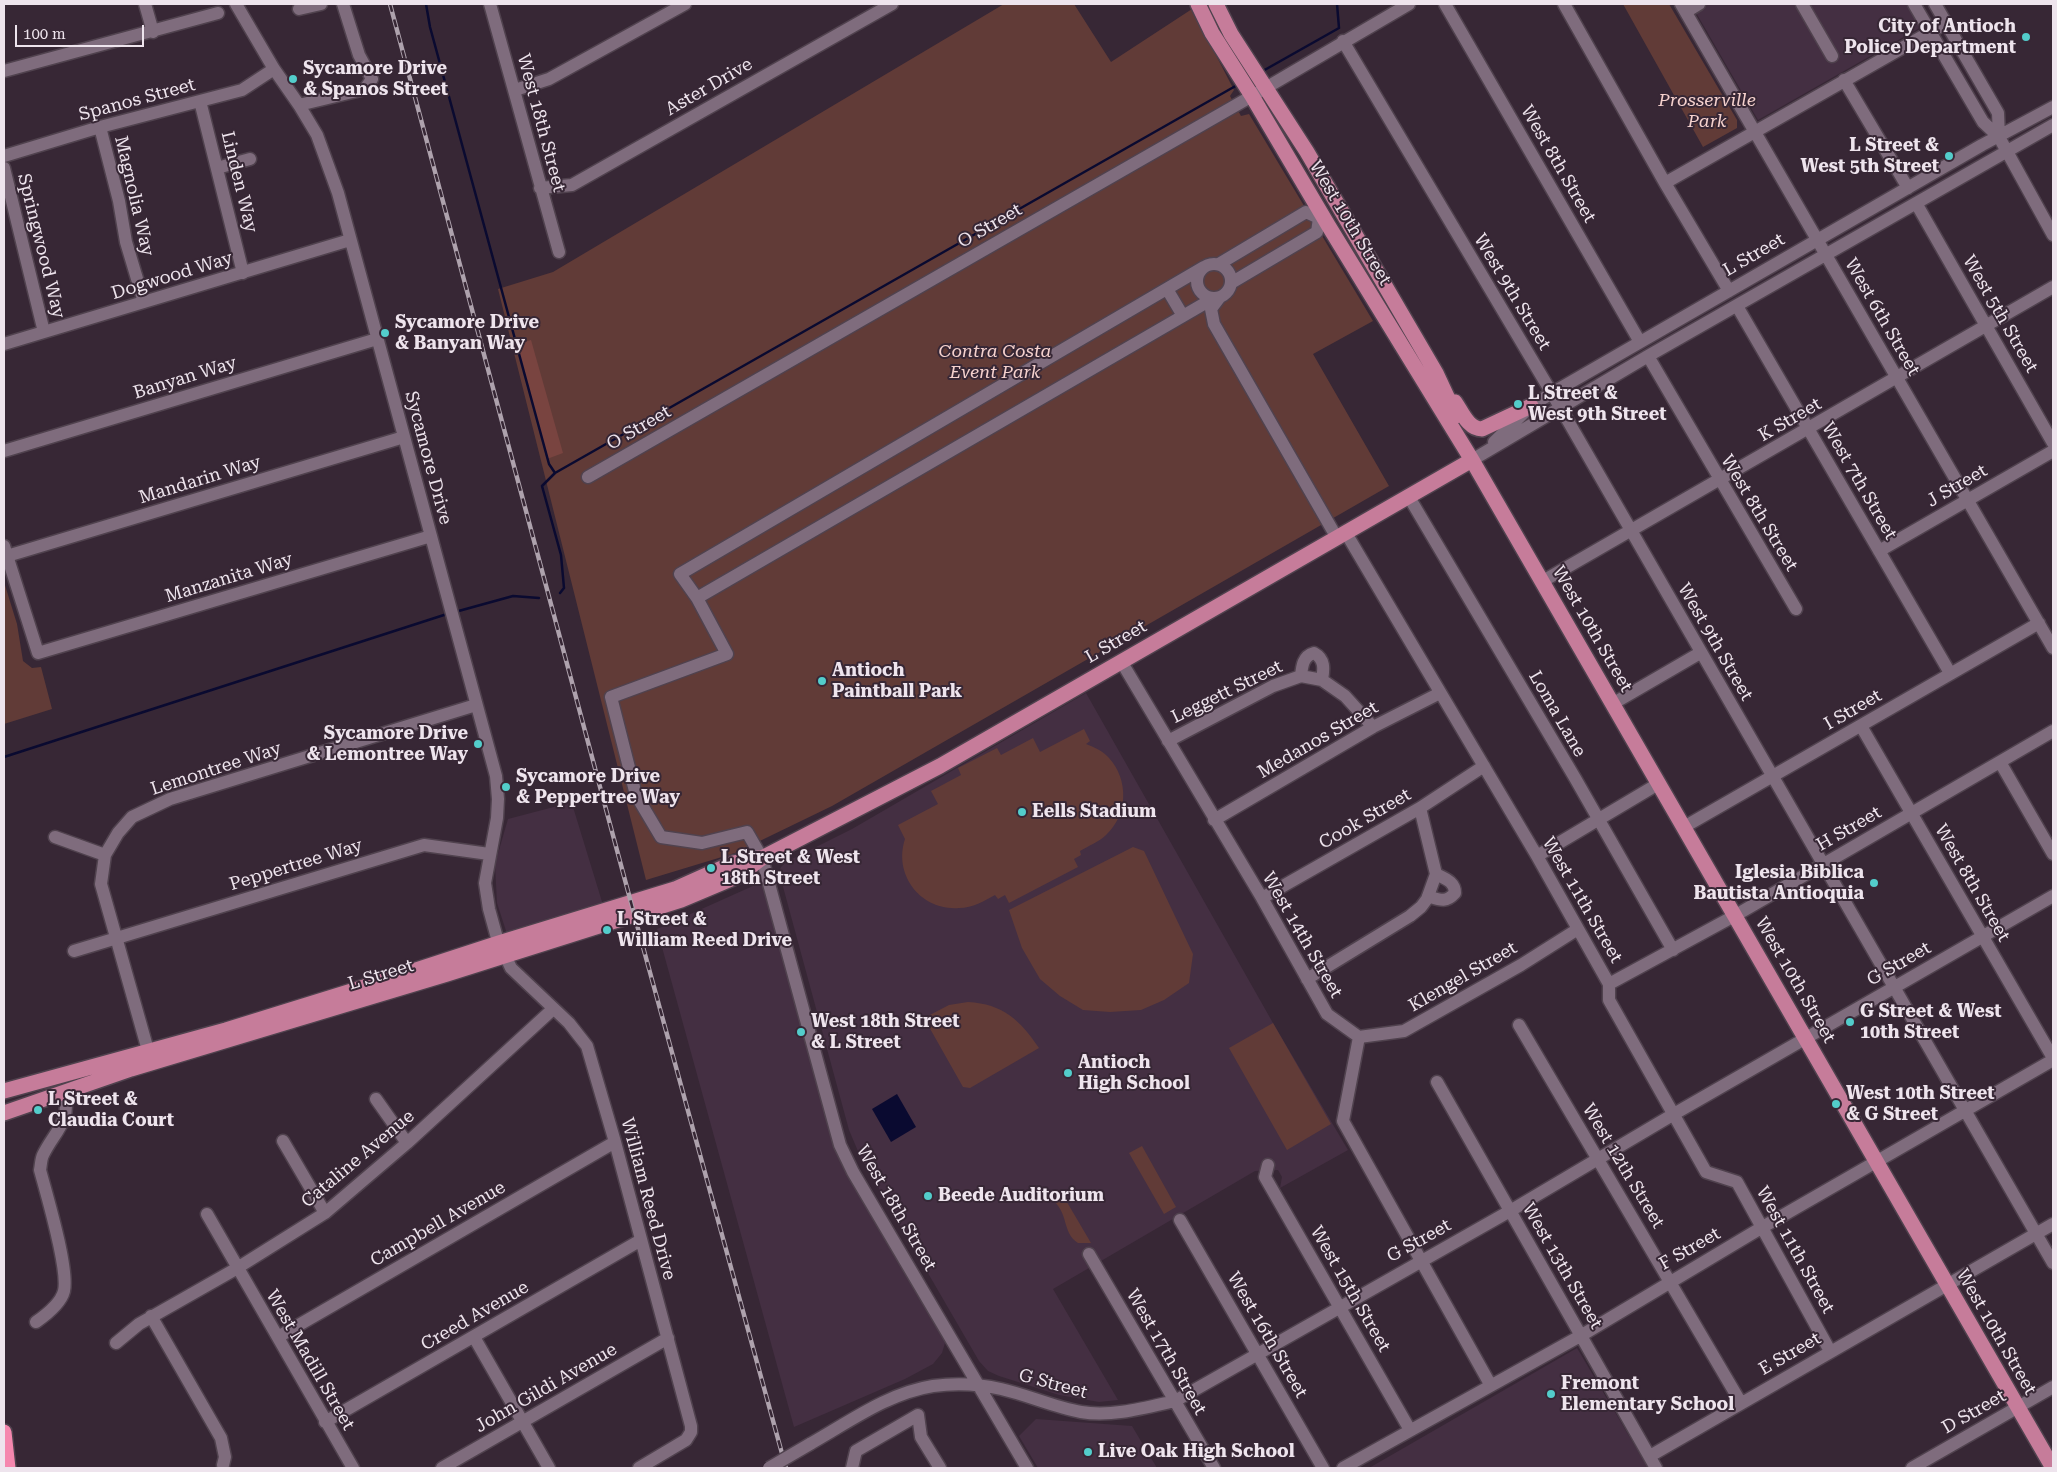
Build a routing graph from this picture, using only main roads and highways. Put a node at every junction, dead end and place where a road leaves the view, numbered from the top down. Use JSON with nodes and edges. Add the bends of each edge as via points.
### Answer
{"nodes":[{"id":1,"x":1198,"y":4,"type":"edge"},
{"id":2,"x":1216,"y":4,"type":"edge"},
{"id":3,"x":1436,"y":373,"type":"junction"},
{"id":4,"x":1531,"y":406,"type":"road end"},
{"id":5,"x":1472,"y":460,"type":"junction"},
{"id":6,"x":150,"y":1057,"type":"junction"},
{"id":7,"x":108,"y":1061,"type":"junction"},
{"id":8,"x":4,"y":1091,"type":"edge"},
{"id":9,"x":64,"y":1093,"type":"junction"},
{"id":10,"x":4,"y":1114,"type":"edge"},
{"id":11,"x":4,"y":1432,"type":"edge"},
{"id":12,"x":8,"y":1468,"type":"edge"},
{"id":13,"x":2053,"y":1468,"type":"edge"}],
"edges":[{"from":1,"to":5,"type":"main road","name":"West 10th Street","via":[[1212,34],[1252,96],[1321,217]]},
{"from":2,"to":3,"type":"main road","name":"West 10th Street"},
{"from":3,"to":4,"type":"main road","via":[[1476,429],[1482,430]]},
{"from":3,"to":5,"type":"main road","name":"West 10th Street"},
{"from":5,"to":6,"type":"main road","name":"L Street","via":[[940,766],[762,858],[732,863],[675,889],[502,949],[346,993]]},
{"from":5,"to":13,"type":"main road","name":"West 10th Street"},
{"from":6,"to":7,"type":"main road","name":"L Street"},
{"from":6,"to":9,"type":"main road","name":"L Street"},
{"from":7,"to":8,"type":"main road","name":"L Street"},
{"from":7,"to":9,"type":"main road","via":[[97,1071],[76,1079]]},
{"from":9,"to":10,"type":"main road","name":"L Street"},
{"from":11,"to":12,"type":"highway"}]}
